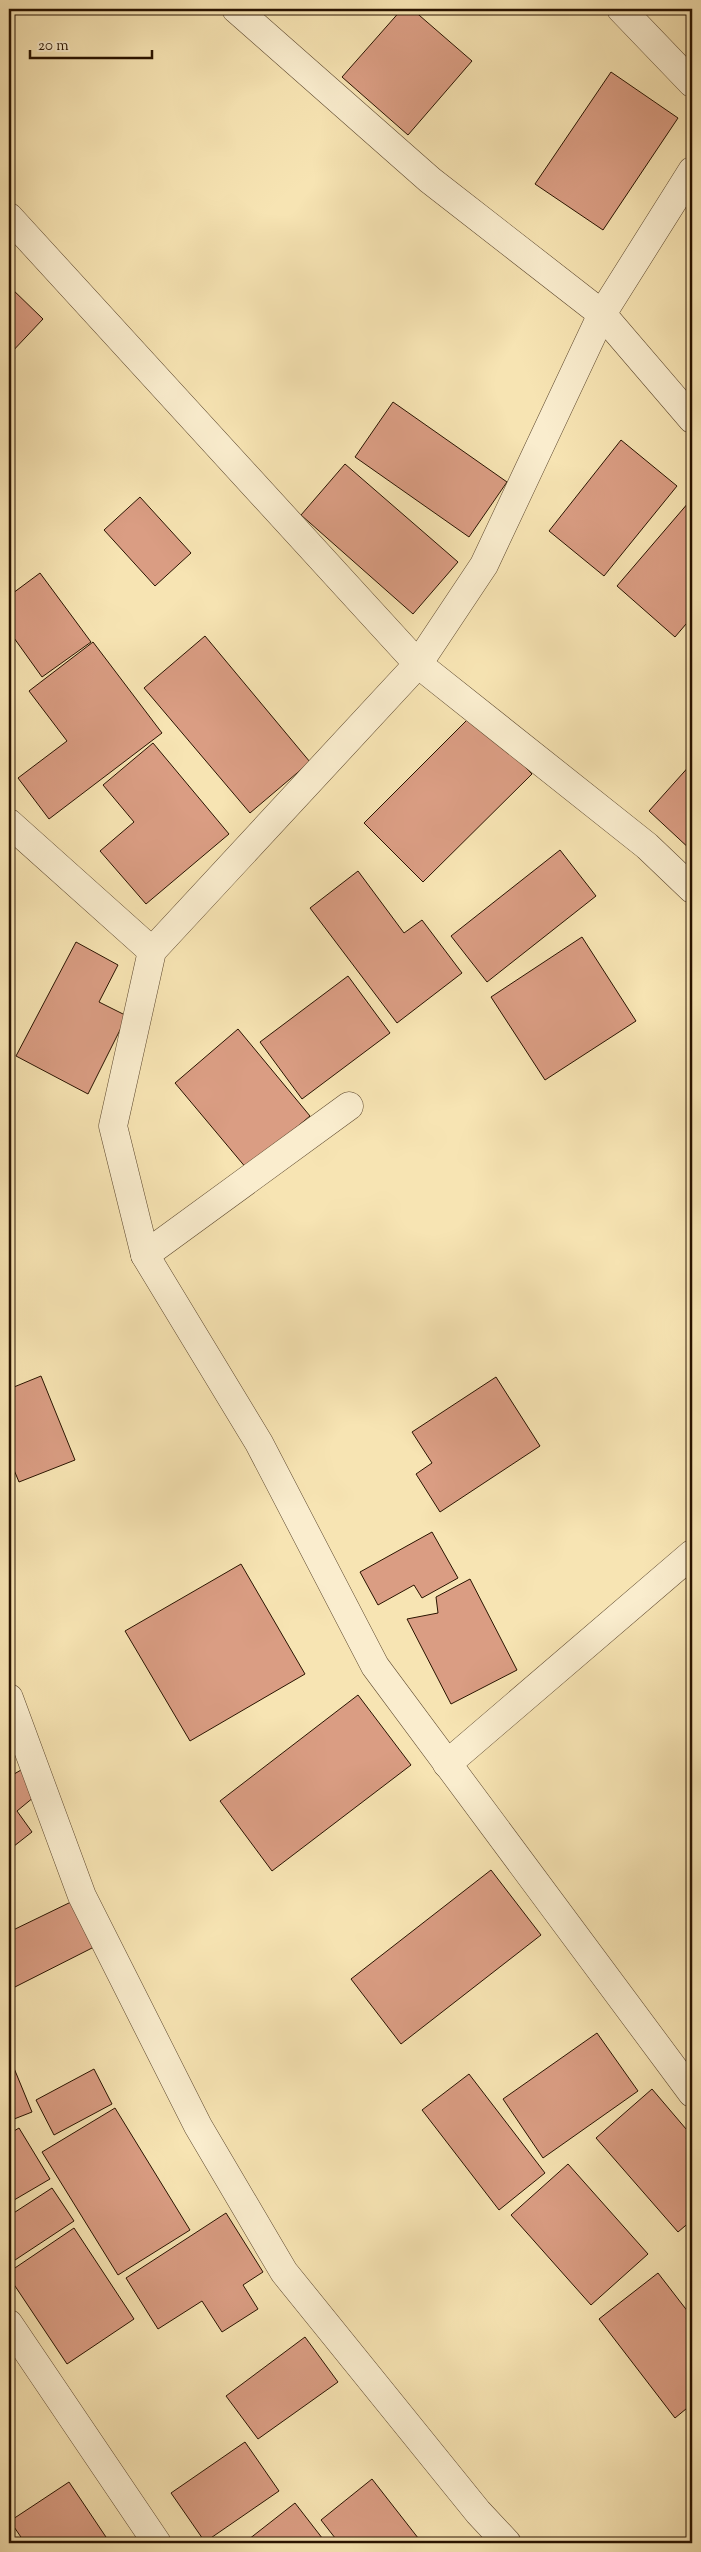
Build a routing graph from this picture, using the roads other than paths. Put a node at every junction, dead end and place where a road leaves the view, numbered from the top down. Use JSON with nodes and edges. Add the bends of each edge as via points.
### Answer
{"nodes":[{"id":1,"x":236,"y":9,"type":"edge"},
{"id":2,"x":621,"y":9,"type":"edge"},
{"id":3,"x":692,"y":83,"type":"edge"},
{"id":4,"x":692,"y":171,"type":"edge"},
{"id":5,"x":9,"y":217,"type":"edge"},
{"id":6,"x":602,"y":314,"type":"junction"},
{"id":7,"x":692,"y":419,"type":"edge"},
{"id":8,"x":418,"y":664,"type":"junction"},
{"id":9,"x":9,"y":823,"type":"edge"},
{"id":10,"x":692,"y":889,"type":"edge"},
{"id":11,"x":152,"y":951,"type":"junction"},
{"id":12,"x":349,"y":1106,"type":"dead end"},
{"id":13,"x":145,"y":1255,"type":"junction"},
{"id":14,"x":692,"y":1554,"type":"edge"},
{"id":15,"x":9,"y":1698,"type":"edge"},
{"id":16,"x":447,"y":1764,"type":"junction"},
{"id":17,"x":692,"y":2093,"type":"edge"},
{"id":18,"x":9,"y":2324,"type":"edge"},
{"id":19,"x":156,"y":2543,"type":"edge"},
{"id":20,"x":507,"y":2543,"type":"edge"}],
"edges":[{"from":1,"to":6,"type":"street","via":[[430,180]]},
{"from":2,"to":3,"type":"street"},
{"from":4,"to":6,"type":"street"},
{"from":5,"to":8,"type":"street"},
{"from":6,"to":7,"type":"street"},
{"from":6,"to":8,"type":"street","via":[[484,565]]},
{"from":8,"to":10,"type":"street","via":[[647,846]]},
{"from":8,"to":11,"type":"street"},
{"from":9,"to":11,"type":"street"},
{"from":11,"to":13,"type":"street","via":[[113,1126]]},
{"from":12,"to":13,"type":"street"},
{"from":13,"to":16,"type":"street","via":[[259,1443],[375,1666]]},
{"from":14,"to":16,"type":"street"},
{"from":15,"to":20,"type":"street","via":[[82,1896],[198,2126],[284,2272],[478,2512]]},
{"from":16,"to":17,"type":"street"},
{"from":18,"to":19,"type":"street"}]}
